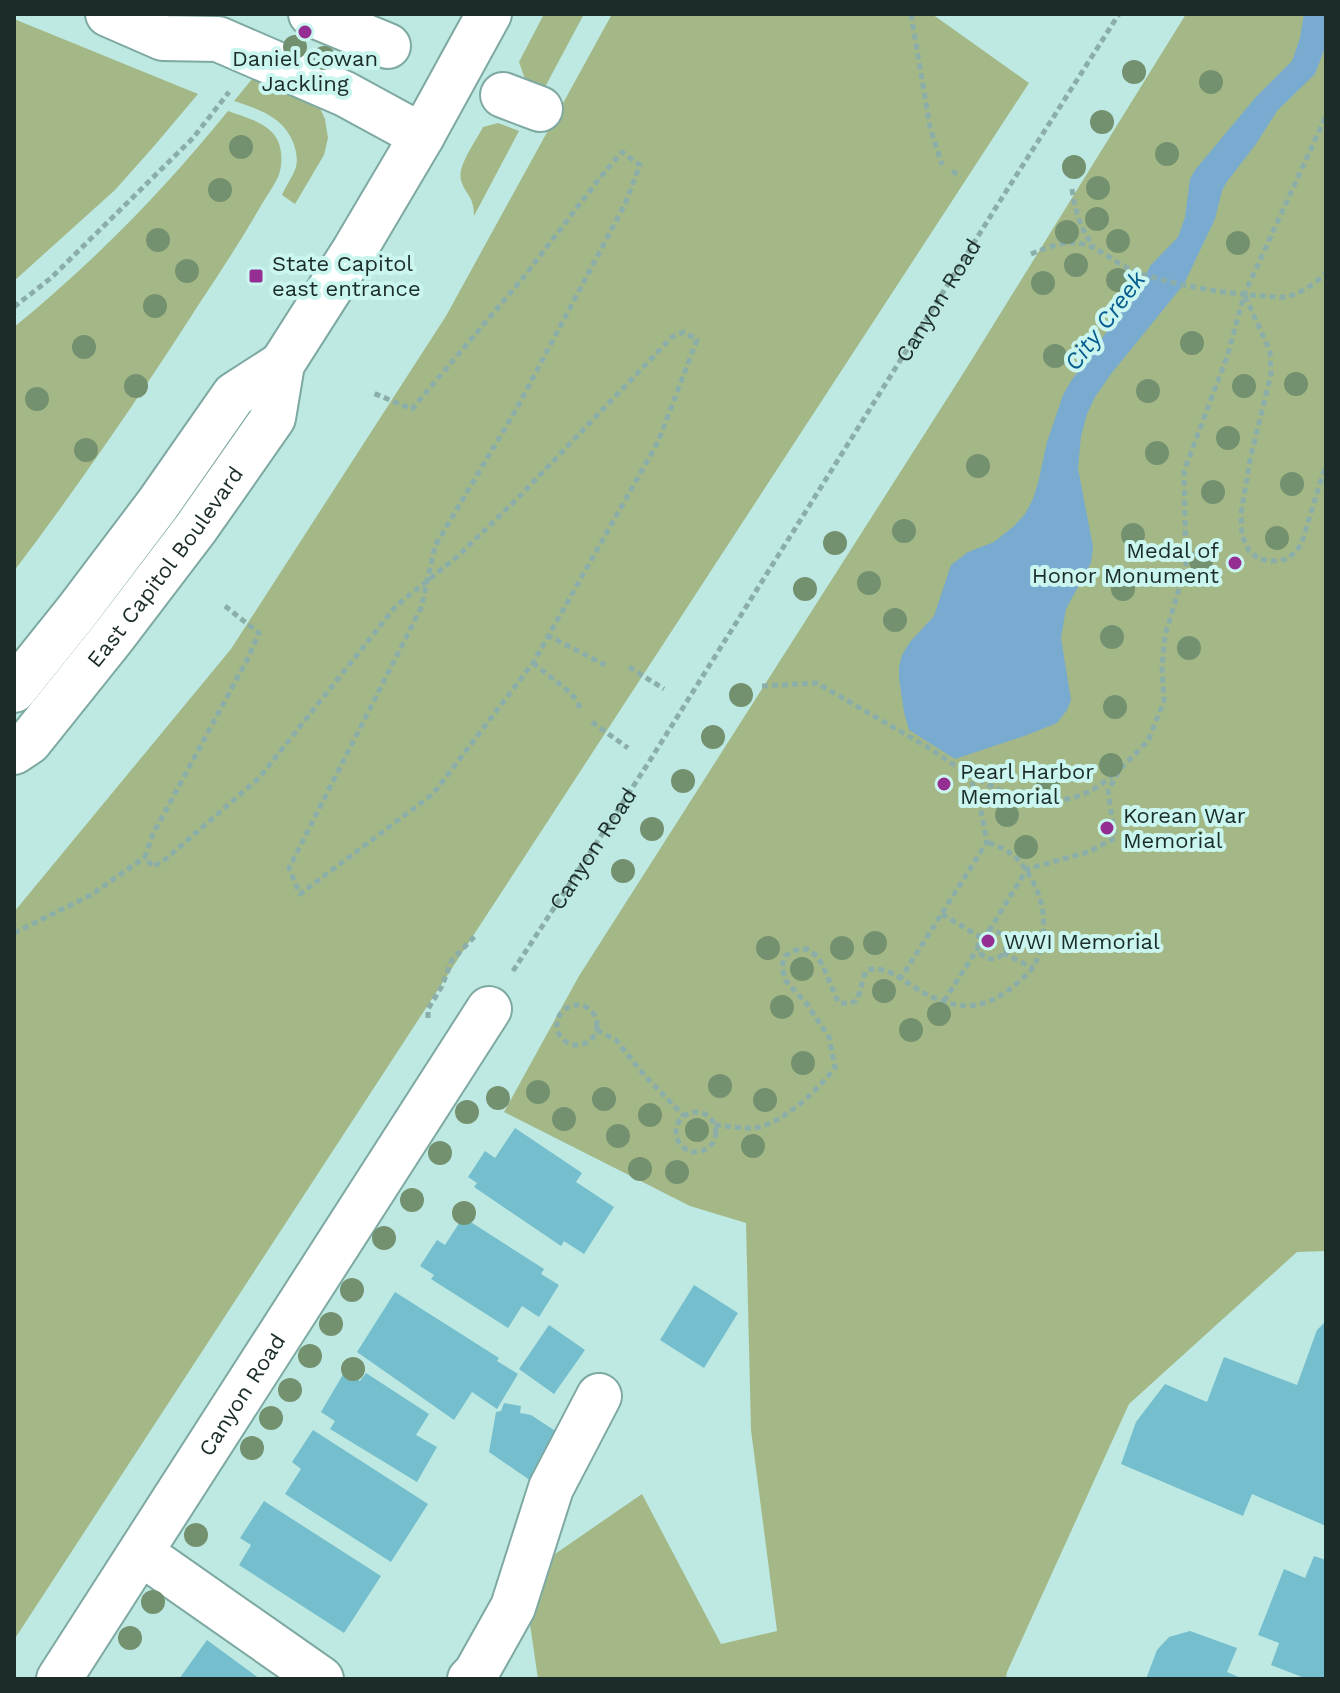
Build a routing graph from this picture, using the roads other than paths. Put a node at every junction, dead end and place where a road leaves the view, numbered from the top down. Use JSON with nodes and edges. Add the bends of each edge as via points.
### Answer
{"nodes":[{"id":1,"x":108,"y":14,"type":"edge"},
{"id":2,"x":311,"y":14,"type":"edge"},
{"id":3,"x":486,"y":15,"type":"edge"},
{"id":4,"x":168,"y":26,"type":"edge"},
{"id":5,"x":388,"y":46,"type":"dead end"},
{"id":6,"x":422,"y":136,"type":"junction"},
{"id":7,"x":282,"y":364,"type":"junction"},
{"id":8,"x":14,"y":690,"type":"edge"},
{"id":9,"x":14,"y":752,"type":"edge"},
{"id":10,"x":489,"y":1009,"type":"road end"},
{"id":11,"x":599,"y":1396,"type":"dead end"},
{"id":12,"x":141,"y":1553,"type":"junction"},
{"id":13,"x":59,"y":1679,"type":"edge"},
{"id":14,"x":321,"y":1679,"type":"edge"},
{"id":15,"x":470,"y":1679,"type":"edge"}],
"edges":[{"from":1,"to":4,"type":"street"},
{"from":2,"to":5,"type":"street"},
{"from":3,"to":6,"type":"street","name":"East Capitol Boulevard"},
{"from":4,"to":6,"type":"street","via":[[218,39],[345,94]]},
{"from":6,"to":7,"type":"street","name":"East Capitol Boulevard"},
{"from":7,"to":8,"type":"street","name":"East Capitol Boulevard","via":[[234,395],[158,504]]},
{"from":7,"to":9,"type":"street","name":"East Capitol Boulevard","via":[[273,418],[113,637],[29,742]]},
{"from":10,"to":12,"type":"street","name":"Canyon Road"},
{"from":11,"to":15,"type":"street","via":[[551,1488],[513,1607]]},
{"from":12,"to":13,"type":"street","name":"Canyon Road"},
{"from":12,"to":14,"type":"street"}]}
